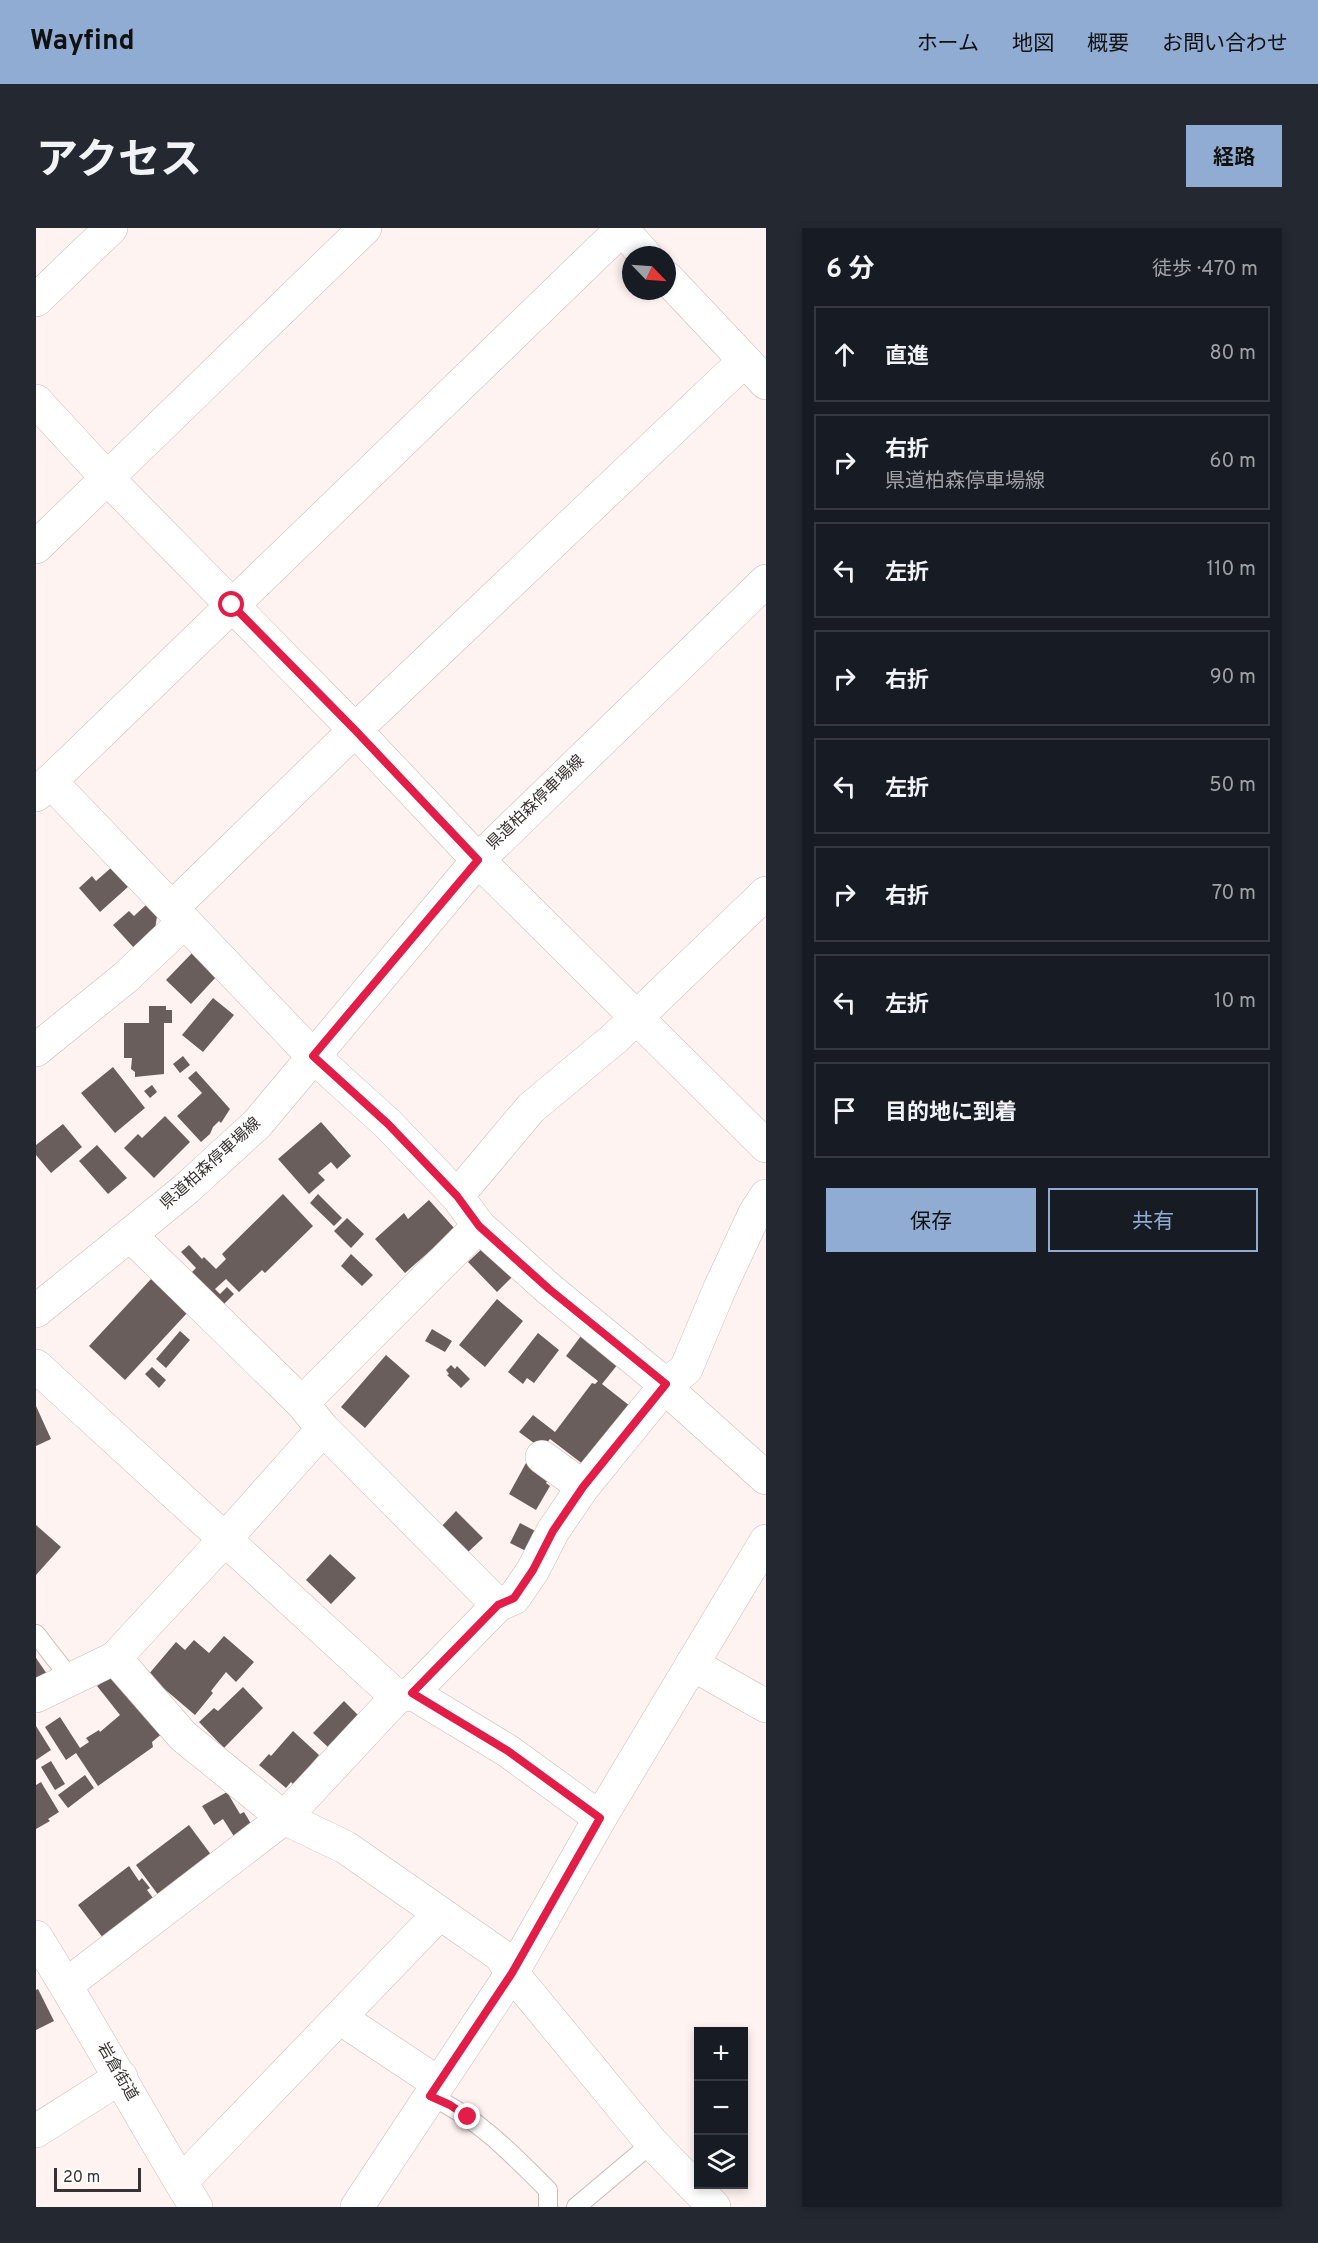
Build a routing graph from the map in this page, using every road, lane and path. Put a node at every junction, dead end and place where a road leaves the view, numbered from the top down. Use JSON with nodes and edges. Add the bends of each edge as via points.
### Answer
{"nodes":[{"id":1,"x":111,"y":228,"type":"edge"},
{"id":2,"x":365,"y":228,"type":"edge"},
{"id":3,"x":622,"y":228,"type":"edge"},
{"id":4,"x":637,"y":246,"type":"edge"},
{"id":5,"x":676,"y":288,"type":"edge"},
{"id":6,"x":36,"y":300,"type":"edge"},
{"id":7,"x":755,"y":372,"type":"edge"},
{"id":8,"x":36,"y":401,"type":"edge"},
{"id":9,"x":108,"y":479,"type":"junction"},
{"id":10,"x":36,"y":547,"type":"edge"},
{"id":11,"x":766,"y":581,"type":"edge"},
{"id":12,"x":232,"y":605,"type":"junction"},
{"id":13,"x":355,"y":730,"type":"junction"},
{"id":14,"x":43,"y":788,"type":"edge"},
{"id":15,"x":478,"y":860,"type":"junction"},
{"id":16,"x":766,"y":893,"type":"edge"},
{"id":17,"x":178,"y":915,"type":"junction"},
{"id":18,"x":636,"y":1019,"type":"junction"},
{"id":19,"x":36,"y":1050,"type":"edge"},
{"id":20,"x":313,"y":1056,"type":"junction"},
{"id":21,"x":766,"y":1146,"type":"edge"},
{"id":22,"x":457,"y":1196,"type":"junction"},
{"id":23,"x":766,"y":1196,"type":"edge"},
{"id":24,"x":479,"y":1226,"type":"junction"},
{"id":25,"x":130,"y":1235,"type":"junction"},
{"id":26,"x":36,"y":1311,"type":"edge"},
{"id":27,"x":36,"y":1366,"type":"edge"},
{"id":28,"x":666,"y":1384,"type":"junction"},
{"id":29,"x":302,"y":1404,"type":"junction"},
{"id":30,"x":323,"y":1429,"type":"junction"},
{"id":31,"x":542,"y":1457,"type":"dead end"},
{"id":32,"x":766,"y":1478,"type":"edge"},
{"id":33,"x":583,"y":1487,"type":"junction"},
{"id":34,"x":225,"y":1539,"type":"junction"},
{"id":35,"x":766,"y":1541,"type":"edge"},
{"id":36,"x":498,"y":1605,"type":"junction"},
{"id":37,"x":36,"y":1634,"type":"edge"},
{"id":38,"x":115,"y":1658,"type":"junction"},
{"id":39,"x":692,"y":1664,"type":"junction"},
{"id":40,"x":70,"y":1678,"type":"junction"},
{"id":41,"x":405,"y":1695,"type":"junction"},
{"id":42,"x":36,"y":1696,"type":"edge"},
{"id":43,"x":766,"y":1706,"type":"edge"},
{"id":44,"x":284,"y":1818,"type":"junction"},
{"id":45,"x":600,"y":1818,"type":"junction"},
{"id":46,"x":439,"y":1914,"type":"junction"},
{"id":47,"x":36,"y":1937,"type":"edge"},
{"id":48,"x":512,"y":1973,"type":"junction"},
{"id":49,"x":66,"y":1984,"type":"junction"},
{"id":50,"x":340,"y":2018,"type":"junction"},
{"id":51,"x":121,"y":2078,"type":"junction"},
{"id":52,"x":434,"y":2089,"type":"junction"},
{"id":53,"x":36,"y":2131,"type":"edge"},
{"id":54,"x":652,"y":2143,"type":"junction"},
{"id":55,"x":189,"y":2195,"type":"edge"},
{"id":56,"x":357,"y":2207,"type":"edge"},
{"id":57,"x":548,"y":2207,"type":"edge"},
{"id":58,"x":576,"y":2207,"type":"edge"},
{"id":59,"x":714,"y":2207,"type":"edge"}],
"edges":[{"from":1,"to":6,"type":"street"},
{"from":2,"to":9,"type":"street"},
{"from":3,"to":4,"type":"street"},
{"from":3,"to":12,"type":"street"},
{"from":5,"to":7,"type":"street"},
{"from":7,"to":13,"type":"street"},
{"from":8,"to":9,"type":"street"},
{"from":9,"to":10,"type":"street"},
{"from":9,"to":12,"type":"street"},
{"from":11,"to":15,"type":"street","name":"県道柏森停車場線"},
{"from":12,"to":13,"type":"street"},
{"from":12,"to":14,"type":"street"},
{"from":13,"to":15,"type":"street"},
{"from":13,"to":17,"type":"street"},
{"from":14,"to":17,"type":"street"},
{"from":15,"to":18,"type":"street"},
{"from":15,"to":20,"type":"street","name":"県道柏森停車場線"},
{"from":16,"to":18,"type":"street"},
{"from":17,"to":19,"type":"street","via":[[126,977]]},
{"from":17,"to":20,"type":"street"},
{"from":18,"to":21,"type":"street"},
{"from":18,"to":22,"type":"street","via":[[531,1108]]},
{"from":20,"to":22,"type":"street","via":[[388,1124]]},
{"from":20,"to":25,"type":"street","name":"県道柏森停車場線","via":[[257,1124]]},
{"from":22,"to":24,"type":"street"},
{"from":23,"to":28,"type":"street","via":[[720,1288],[686,1369]]},
{"from":24,"to":28,"type":"street"},
{"from":24,"to":29,"type":"street"},
{"from":25,"to":26,"type":"street","name":"県道柏森停車場線"},
{"from":25,"to":29,"type":"street"},
{"from":27,"to":34,"type":"street"},
{"from":28,"to":32,"type":"street"},
{"from":28,"to":33,"type":"street"},
{"from":29,"to":30,"type":"street"},
{"from":30,"to":34,"type":"street"},
{"from":30,"to":36,"type":"street"},
{"from":31,"to":33,"type":"street"},
{"from":33,"to":36,"type":"street","via":[[514,1598]]},
{"from":34,"to":38,"type":"street"},
{"from":34,"to":41,"type":"street"},
{"from":35,"to":39,"type":"street"},
{"from":36,"to":41,"type":"street"},
{"from":37,"to":40,"type":"lane"},
{"from":38,"to":40,"type":"street"},
{"from":38,"to":44,"type":"street","via":[[183,1736]]},
{"from":39,"to":43,"type":"street"},
{"from":39,"to":45,"type":"street"},
{"from":40,"to":42,"type":"street"},
{"from":41,"to":44,"type":"street"},
{"from":41,"to":45,"type":"street","via":[[508,1751]]},
{"from":44,"to":46,"type":"street","via":[[345,1847]]},
{"from":44,"to":49,"type":"street"},
{"from":45,"to":48,"type":"street"},
{"from":46,"to":48,"type":"street","via":[[500,1954]]},
{"from":46,"to":50,"type":"street"},
{"from":47,"to":49,"type":"street","name":"岩倉街道"},
{"from":48,"to":52,"type":"street"},
{"from":48,"to":54,"type":"street"},
{"from":49,"to":51,"type":"street","name":"岩倉街道"},
{"from":50,"to":52,"type":"street"},
{"from":50,"to":55,"type":"street"},
{"from":51,"to":53,"type":"street"},
{"from":51,"to":55,"type":"street","name":"岩倉街道"},
{"from":52,"to":56,"type":"street"},
{"from":52,"to":57,"type":"lane","via":[[499,2142],[548,2190]]},
{"from":54,"to":58,"type":"lane"},
{"from":54,"to":59,"type":"street"}]}
